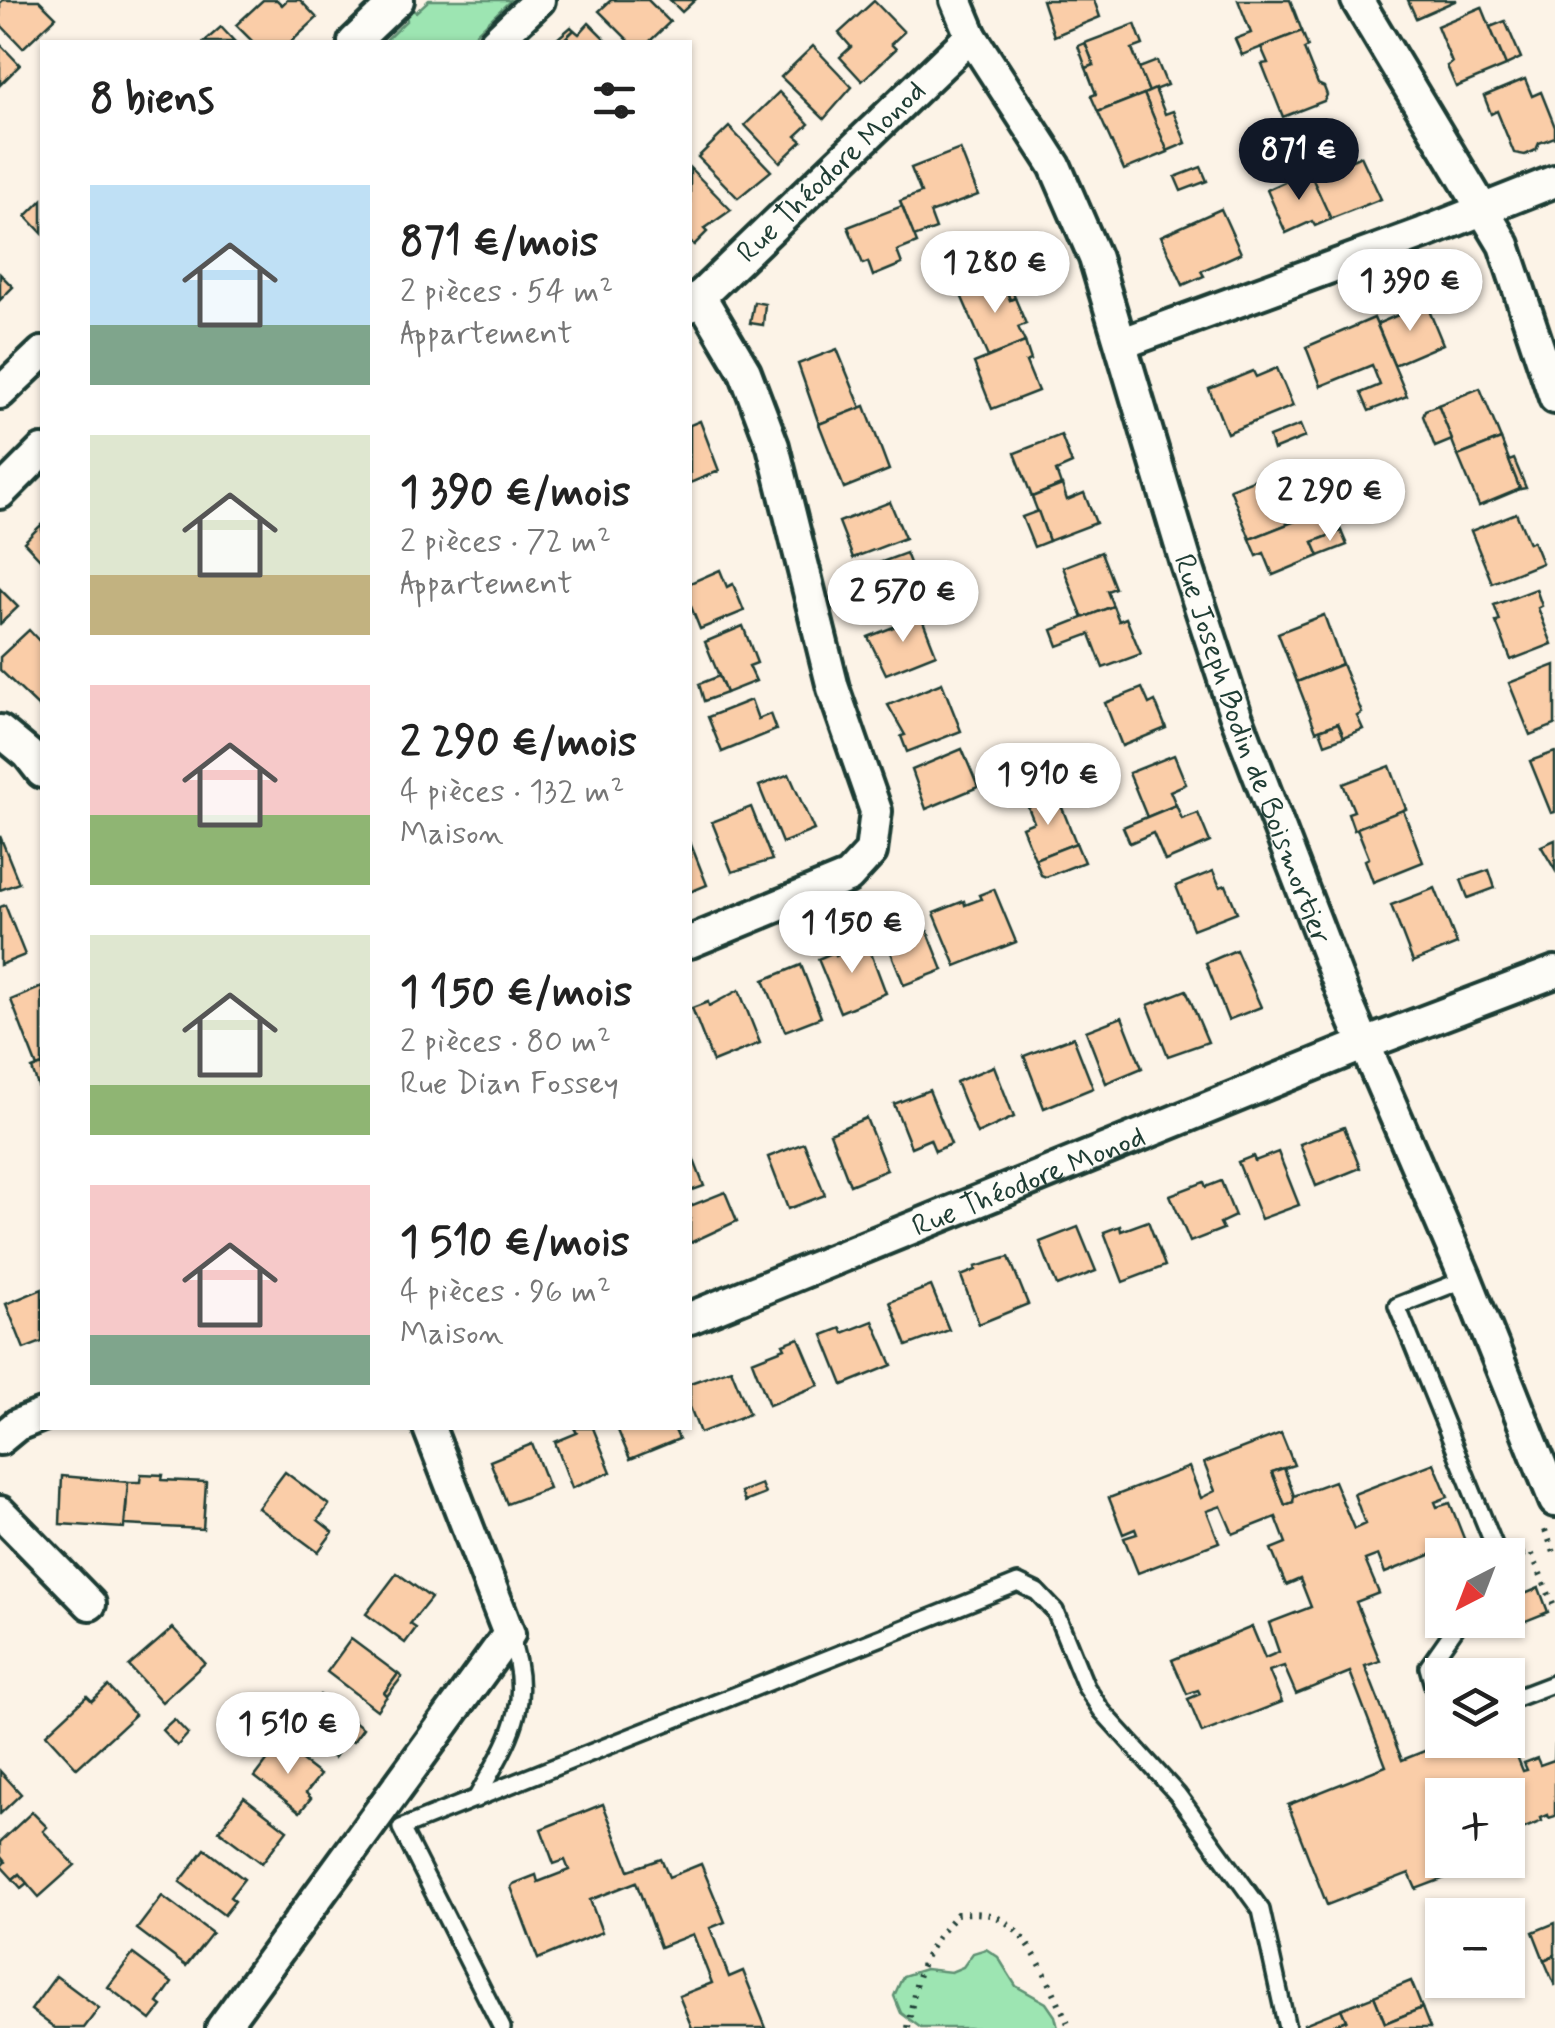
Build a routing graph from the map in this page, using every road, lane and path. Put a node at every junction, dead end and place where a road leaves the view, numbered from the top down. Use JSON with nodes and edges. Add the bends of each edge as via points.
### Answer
{"nodes":[{"id":1,"x":398,"y":0,"type":"edge"},
{"id":2,"x":540,"y":0,"type":"edge"},
{"id":3,"x":956,"y":0,"type":"edge"},
{"id":4,"x":1357,"y":0,"type":"edge"},
{"id":5,"x":971,"y":36,"type":"junction"},
{"id":6,"x":356,"y":40,"type":"edge"},
{"id":7,"x":497,"y":40,"type":"edge"},
{"id":8,"x":1555,"y":181,"type":"edge"},
{"id":9,"x":1483,"y":209,"type":"junction"},
{"id":10,"x":695,"y":301,"type":"edge"},
{"id":11,"x":1123,"y":343,"type":"junction"},
{"id":12,"x":40,"y":355,"type":"edge"},
{"id":13,"x":0,"y":394,"type":"edge"},
{"id":14,"x":1555,"y":398,"type":"edge"},
{"id":15,"x":40,"y":453,"type":"edge"},
{"id":16,"x":0,"y":494,"type":"edge"},
{"id":17,"x":0,"y":731,"type":"edge"},
{"id":18,"x":40,"y":769,"type":"edge"},
{"id":19,"x":692,"y":941,"type":"edge"},
{"id":20,"x":1555,"y":972,"type":"edge"},
{"id":21,"x":1365,"y":1044,"type":"junction"},
{"id":22,"x":1466,"y":1279,"type":"junction"},
{"id":23,"x":692,"y":1317,"type":"edge"},
{"id":24,"x":40,"y":1416,"type":"edge"},
{"id":25,"x":430,"y":1430,"type":"edge"},
{"id":26,"x":0,"y":1439,"type":"edge"},
{"id":27,"x":1555,"y":1501,"type":"edge"},
{"id":28,"x":0,"y":1512,"type":"edge"},
{"id":29,"x":1491,"y":1538,"type":"edge"},
{"id":30,"x":1525,"y":1554,"type":"edge"},
{"id":31,"x":90,"y":1604,"type":"dead end"},
{"id":32,"x":1554,"y":1614,"type":"edge"},
{"id":33,"x":509,"y":1634,"type":"junction"},
{"id":34,"x":1555,"y":1683,"type":"edge"},
{"id":35,"x":1525,"y":1694,"type":"edge"},
{"id":36,"x":476,"y":1799,"type":"junction"},
{"id":37,"x":222,"y":2028,"type":"edge"},
{"id":38,"x":502,"y":2028,"type":"edge"},
{"id":39,"x":908,"y":2028,"type":"edge"},
{"id":40,"x":1070,"y":2028,"type":"edge"},
{"id":41,"x":1287,"y":2028,"type":"edge"}],
"edges":[{"from":1,"to":6,"type":"street"},
{"from":2,"to":7,"type":"street"},
{"from":3,"to":5,"type":"street","name":"Rue Joseph Bodin de Boismortier"},
{"from":4,"to":9,"type":"street"},
{"from":5,"to":10,"type":"street","name":"Rue Théodore Monod"},
{"from":5,"to":11,"type":"street","name":"Rue Joseph Bodin de Boismortier","via":[[1055,166],[1096,258]]},
{"from":8,"to":9,"type":"street"},
{"from":9,"to":11,"type":"street"},
{"from":9,"to":14,"type":"street","via":[[1504,245]]},
{"from":10,"to":19,"type":"street","via":[[746,372],[772,446],[833,688],[876,811],[871,852],[848,877]]},
{"from":11,"to":21,"type":"street","name":"Rue Joseph Bodin de Boismortier","via":[[1235,713]]},
{"from":12,"to":13,"type":"street"},
{"from":15,"to":16,"type":"street"},
{"from":17,"to":18,"type":"street"},
{"from":20,"to":21,"type":"street","name":"Rue Théodore Monod"},
{"from":21,"to":22,"type":"street","name":"Rue Joseph Bodin de Boismortier"},
{"from":21,"to":23,"type":"street","name":"Rue Théodore Monod"},
{"from":22,"to":27,"type":"street","name":"Rue Joseph Bodin de Boismortier"},
{"from":22,"to":29,"type":"lane","via":[[1398,1306]]},
{"from":24,"to":26,"type":"street"},
{"from":25,"to":33,"type":"street"},
{"from":28,"to":31,"type":"street"},
{"from":30,"to":32,"type":"path","via":[[1531,1552]]},
{"from":33,"to":36,"type":"lane","via":[[521,1697],[510,1736]]},
{"from":33,"to":37,"type":"street"},
{"from":34,"to":35,"type":"lane"},
{"from":36,"to":38,"type":"lane","via":[[402,1828]]},
{"from":36,"to":41,"type":"lane","via":[[1018,1583],[1055,1611],[1102,1711],[1177,1794],[1262,1910]]},
{"from":39,"to":40,"type":"path","via":[[918,1969],[935,1938],[956,1914],[980,1912],[1000,1918],[1026,1942]]}]}
